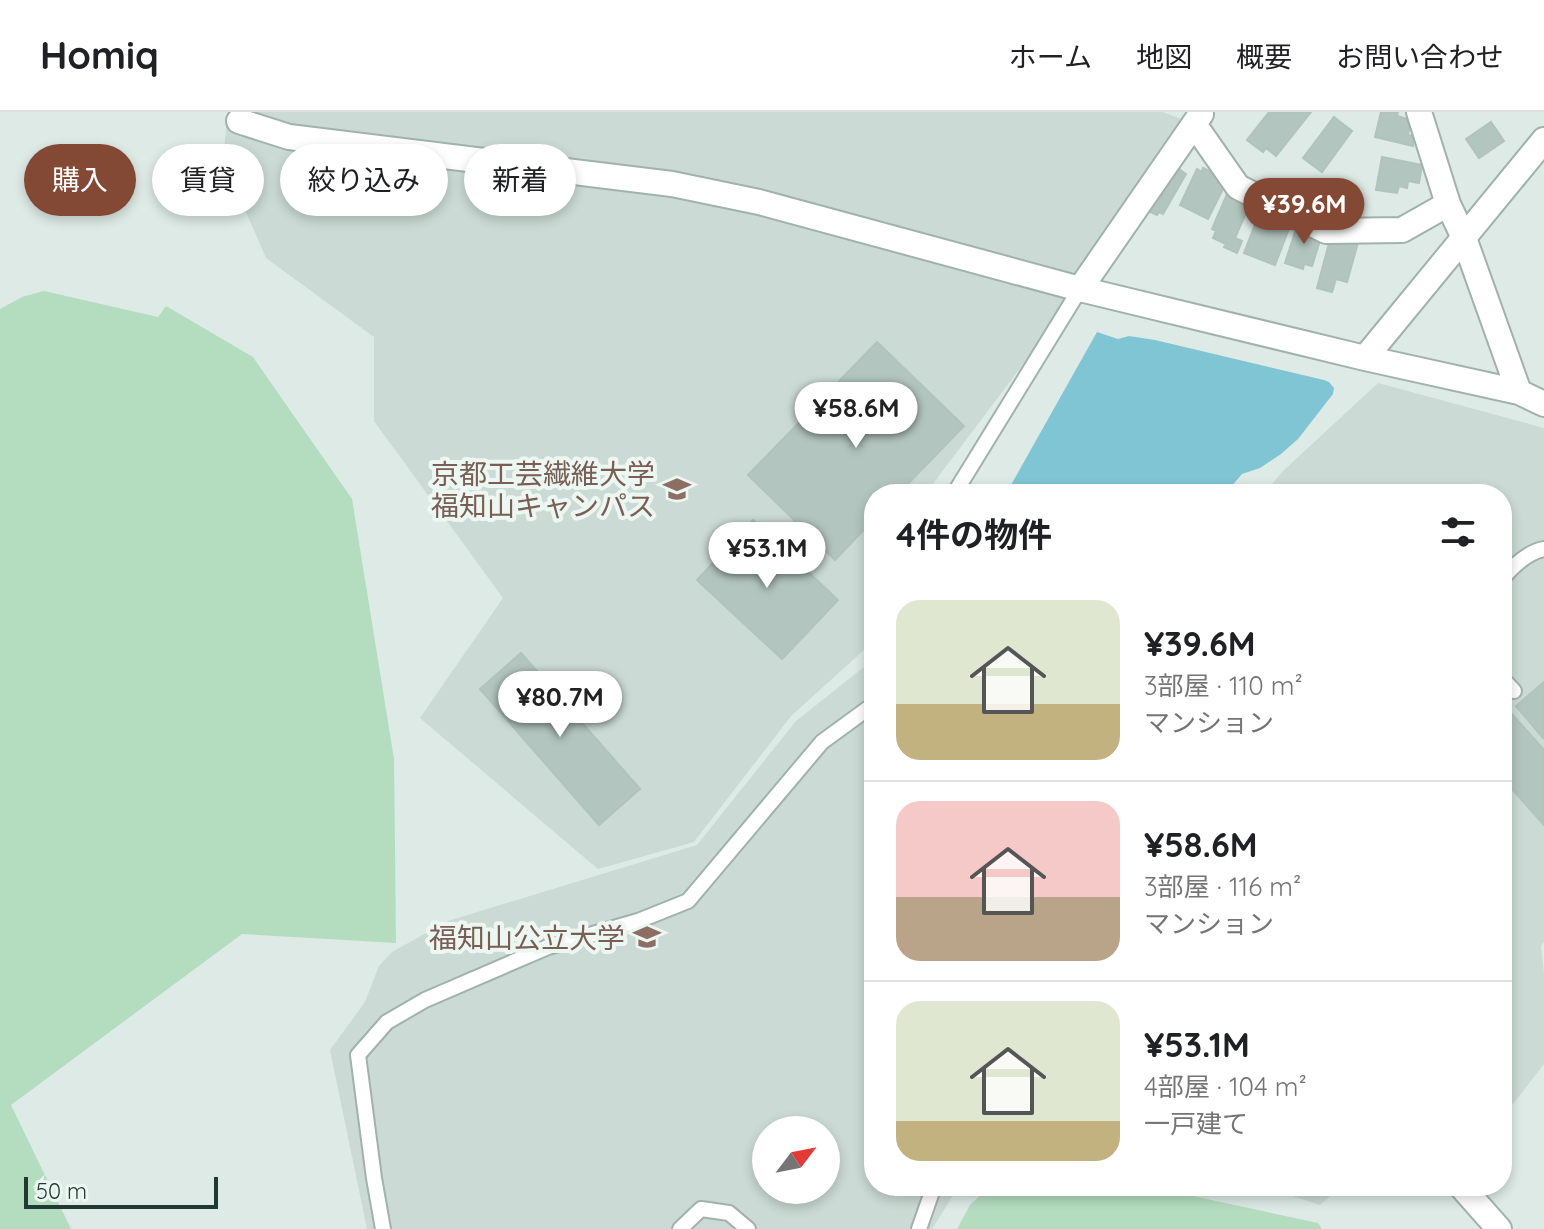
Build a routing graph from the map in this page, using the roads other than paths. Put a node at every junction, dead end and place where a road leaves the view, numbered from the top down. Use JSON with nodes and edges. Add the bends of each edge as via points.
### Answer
{"nodes":[{"id":1,"x":1419,"y":112,"type":"edge"},
{"id":2,"x":1198,"y":118,"type":"edge"},
{"id":3,"x":239,"y":121,"type":"dead end"},
{"id":4,"x":1544,"y":140,"type":"edge"},
{"id":5,"x":1448,"y":204,"type":"junction"},
{"id":6,"x":1464,"y":238,"type":"junction"},
{"id":7,"x":1080,"y":289,"type":"junction"},
{"id":8,"x":1365,"y":358,"type":"junction"},
{"id":9,"x":1519,"y":392,"type":"junction"},
{"id":10,"x":1544,"y":404,"type":"edge"},
{"id":11,"x":960,"y":484,"type":"edge"},
{"id":12,"x":1544,"y":549,"type":"edge"},
{"id":13,"x":1512,"y":566,"type":"edge"},
{"id":14,"x":864,"y":711,"type":"edge"},
{"id":15,"x":931,"y":1196,"type":"edge"},
{"id":16,"x":1470,"y":1196,"type":"edge"},
{"id":17,"x":383,"y":1229,"type":"edge"},
{"id":18,"x":680,"y":1229,"type":"edge"},
{"id":19,"x":748,"y":1229,"type":"edge"},
{"id":20,"x":919,"y":1229,"type":"edge"},
{"id":21,"x":1499,"y":1229,"type":"edge"}],
"edges":[{"from":1,"to":5,"type":"street"},
{"from":2,"to":5,"type":"street","via":[[1238,187],[1326,231],[1402,230]]},
{"from":2,"to":7,"type":"street"},
{"from":3,"to":7,"type":"street","via":[[289,137],[672,184],[759,202]]},
{"from":4,"to":6,"type":"street"},
{"from":5,"to":6,"type":"street"},
{"from":6,"to":8,"type":"street"},
{"from":6,"to":9,"type":"street"},
{"from":7,"to":8,"type":"street"},
{"from":7,"to":11,"type":"lane"},
{"from":8,"to":9,"type":"street"},
{"from":9,"to":10,"type":"street"},
{"from":12,"to":13,"type":"lane"},
{"from":14,"to":17,"type":"lane","via":[[822,742],[688,901],[548,947],[387,1022],[358,1055]]},
{"from":15,"to":20,"type":"lane"},
{"from":16,"to":21,"type":"street"},
{"from":18,"to":19,"type":"lane","via":[[701,1209],[729,1213]]}]}
